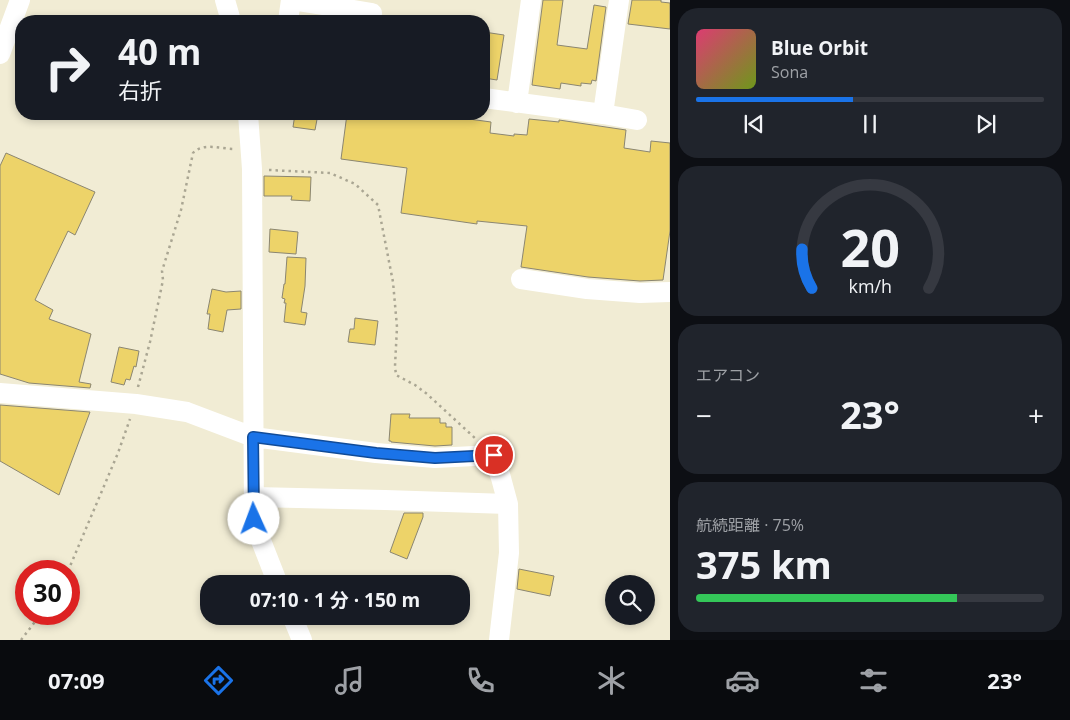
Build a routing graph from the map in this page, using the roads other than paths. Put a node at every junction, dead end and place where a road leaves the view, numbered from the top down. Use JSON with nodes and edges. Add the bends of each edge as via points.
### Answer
{"nodes":[{"id":1,"x":20,"y":0,"type":"edge"},
{"id":2,"x":225,"y":0,"type":"edge"},
{"id":3,"x":291,"y":0,"type":"edge"},
{"id":4,"x":531,"y":0,"type":"edge"},
{"id":5,"x":619,"y":0,"type":"edge"},
{"id":6,"x":372,"y":13,"type":"dead end"},
{"id":7,"x":229,"y":15,"type":"edge"},
{"id":8,"x":289,"y":15,"type":"edge"},
{"id":9,"x":0,"y":54,"type":"edge"},
{"id":10,"x":490,"y":99,"type":"edge"},
{"id":11,"x":517,"y":102,"type":"junction"},
{"id":12,"x":603,"y":114,"type":"junction"},
{"id":13,"x":249,"y":120,"type":"edge"},
{"id":14,"x":637,"y":120,"type":"dead end"},
{"id":15,"x":521,"y":279,"type":"dead end"},
{"id":16,"x":670,"y":292,"type":"edge"},
{"id":17,"x":0,"y":393,"type":"edge"},
{"id":18,"x":253,"y":437,"type":"junction"},
{"id":19,"x":254,"y":497,"type":"junction"},
{"id":20,"x":508,"y":504,"type":"junction"},
{"id":21,"x":274,"y":575,"type":"edge"},
{"id":22,"x":296,"y":625,"type":"edge"},
{"id":23,"x":302,"y":640,"type":"edge"},
{"id":24,"x":499,"y":640,"type":"edge"}],
"edges":[{"from":1,"to":9,"type":"street"},
{"from":2,"to":7,"type":"street"},
{"from":3,"to":6,"type":"street"},
{"from":3,"to":8,"type":"street"},
{"from":4,"to":11,"type":"street"},
{"from":5,"to":12,"type":"street"},
{"from":10,"to":11,"type":"street"},
{"from":11,"to":12,"type":"street"},
{"from":12,"to":14,"type":"street"},
{"from":13,"to":18,"type":"street","via":[[252,169]]},
{"from":15,"to":16,"type":"street","via":[[588,289]]},
{"from":17,"to":18,"type":"street","via":[[134,404],[187,412]]},
{"from":18,"to":19,"type":"street"},
{"from":18,"to":20,"type":"street","via":[[435,458],[494,455]]},
{"from":19,"to":20,"type":"street"},
{"from":19,"to":21,"type":"street","via":[[254,519]]},
{"from":20,"to":24,"type":"street","via":[[509,553]]},
{"from":22,"to":23,"type":"street"}]}
